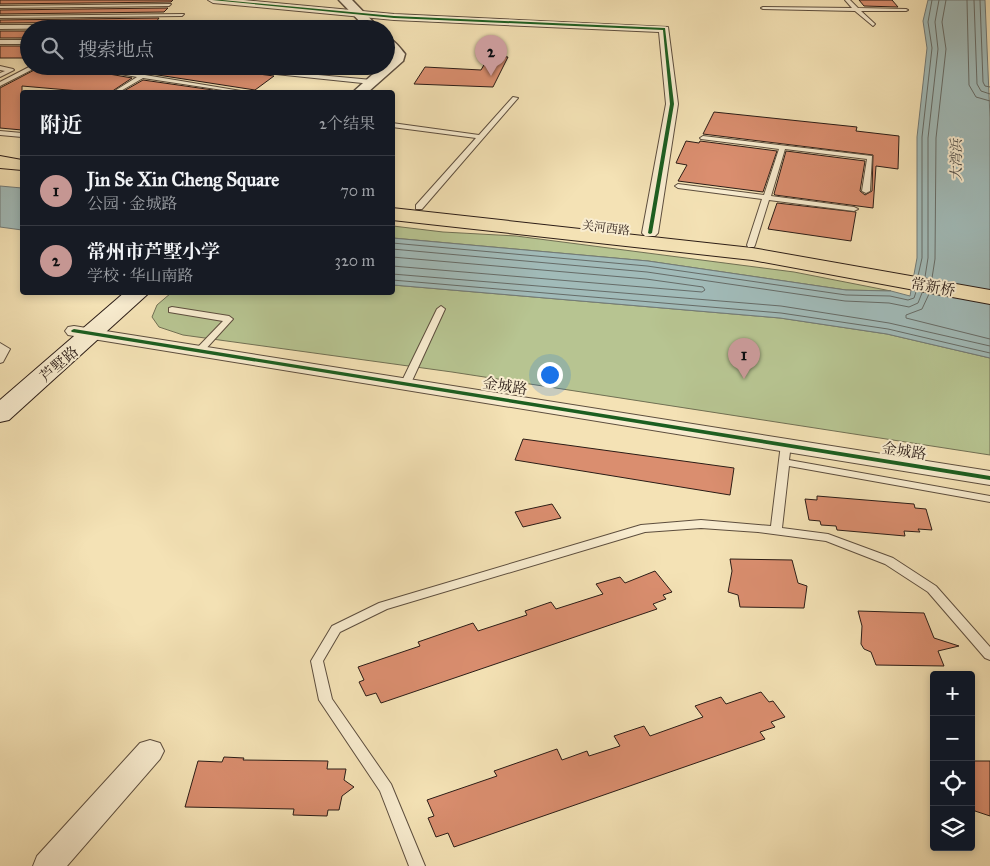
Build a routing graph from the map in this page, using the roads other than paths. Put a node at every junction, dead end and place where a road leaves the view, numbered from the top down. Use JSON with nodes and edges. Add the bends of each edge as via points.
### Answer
{"nodes":[{"id":1,"x":120,"y":0,"type":"edge"},
{"id":2,"x":213,"y":0,"type":"edge"},
{"id":3,"x":345,"y":0,"type":"edge"},
{"id":4,"x":847,"y":0,"type":"edge"},
{"id":5,"x":169,"y":5,"type":"dead end"},
{"id":6,"x":116,"y":6,"type":"junction"},
{"id":7,"x":0,"y":7,"type":"edge"},
{"id":8,"x":763,"y":8,"type":"dead end"},
{"id":9,"x":858,"y":10,"type":"junction"},
{"id":10,"x":906,"y":10,"type":"dead end"},
{"id":11,"x":359,"y":14,"type":"junction"},
{"id":12,"x":182,"y":15,"type":"dead end"},
{"id":13,"x":0,"y":16,"type":"edge"},
{"id":14,"x":55,"y":16,"type":"junction"},
{"id":15,"x":107,"y":16,"type":"junction"},
{"id":16,"x":51,"y":20,"type":"edge"},
{"id":17,"x":103,"y":20,"type":"edge"},
{"id":18,"x":365,"y":20,"type":"edge"},
{"id":19,"x":873,"y":25,"type":"dead end"},
{"id":20,"x":0,"y":28,"type":"edge"},
{"id":21,"x":20,"y":28,"type":"edge"},
{"id":22,"x":0,"y":42,"type":"edge"},
{"id":23,"x":20,"y":42,"type":"edge"},
{"id":24,"x":395,"y":51,"type":"edge"},
{"id":25,"x":395,"y":62,"type":"edge"},
{"id":26,"x":0,"y":68,"type":"edge"},
{"id":27,"x":20,"y":74,"type":"edge"},
{"id":28,"x":0,"y":75,"type":"edge"},
{"id":29,"x":136,"y":75,"type":"edge"},
{"id":30,"x":298,"y":75,"type":"edge"},
{"id":31,"x":380,"y":75,"type":"edge"},
{"id":32,"x":142,"y":76,"type":"junction"},
{"id":33,"x":372,"y":82,"type":"junction"},
{"id":34,"x":0,"y":84,"type":"edge"},
{"id":35,"x":119,"y":90,"type":"edge"},
{"id":36,"x":232,"y":90,"type":"edge"},
{"id":37,"x":362,"y":90,"type":"edge"},
{"id":38,"x":515,"y":98,"type":"dead end"},
{"id":39,"x":395,"y":125,"type":"edge"},
{"id":40,"x":0,"y":133,"type":"edge"},
{"id":41,"x":20,"y":136,"type":"edge"},
{"id":42,"x":479,"y":137,"type":"junction"},
{"id":43,"x":703,"y":138,"type":"dead end"},
{"id":44,"x":783,"y":147,"type":"junction"},
{"id":45,"x":0,"y":154,"type":"edge"},
{"id":46,"x":20,"y":157,"type":"edge"},
{"id":47,"x":0,"y":162,"type":"edge"},
{"id":48,"x":20,"y":165,"type":"edge"},
{"id":49,"x":678,"y":186,"type":"dead end"},
{"id":50,"x":866,"y":190,"type":"dead end"},
{"id":51,"x":766,"y":197,"type":"junction"},
{"id":52,"x":395,"y":204,"type":"edge"},
{"id":53,"x":419,"y":208,"type":"junction"},
{"id":54,"x":854,"y":209,"type":"dead end"},
{"id":55,"x":395,"y":214,"type":"edge"},
{"id":56,"x":650,"y":233,"type":"junction"},
{"id":57,"x":751,"y":245,"type":"junction"},
{"id":58,"x":877,"y":269,"type":"junction"},
{"id":59,"x":990,"y":282,"type":"edge"},
{"id":60,"x":115,"y":295,"type":"edge"},
{"id":61,"x":135,"y":295,"type":"edge"},
{"id":62,"x":990,"y":297,"type":"edge"},
{"id":63,"x":441,"y":308,"type":"dead end"},
{"id":64,"x":172,"y":310,"type":"dead end"},
{"id":65,"x":84,"y":332,"type":"junction"},
{"id":66,"x":0,"y":346,"type":"edge"},
{"id":67,"x":200,"y":350,"type":"junction"},
{"id":68,"x":0,"y":360,"type":"edge"},
{"id":69,"x":406,"y":383,"type":"junction"},
{"id":70,"x":0,"y":394,"type":"edge"},
{"id":71,"x":0,"y":414,"type":"edge"},
{"id":72,"x":785,"y":453,"type":"junction"},
{"id":73,"x":990,"y":478,"type":"edge"},
{"id":74,"x":990,"y":498,"type":"edge"},
{"id":75,"x":776,"y":530,"type":"junction"},
{"id":76,"x":990,"y":655,"type":"edge"},
{"id":77,"x":150,"y":751,"type":"dead end"},
{"id":78,"x":48,"y":866,"type":"edge"},
{"id":79,"x":417,"y":866,"type":"edge"}],
"edges":[{"from":1,"to":6,"type":"lane"},
{"from":2,"to":11,"type":"street"},
{"from":3,"to":11,"type":"street"},
{"from":4,"to":9,"type":"lane"},
{"from":5,"to":6,"type":"lane"},
{"from":6,"to":7,"type":"lane"},
{"from":6,"to":15,"type":"lane"},
{"from":8,"to":9,"type":"lane"},
{"from":9,"to":10,"type":"lane"},
{"from":9,"to":19,"type":"lane"},
{"from":11,"to":18,"type":"street"},
{"from":11,"to":56,"type":"street","via":[[664,29],[672,104]]},
{"from":12,"to":15,"type":"lane"},
{"from":13,"to":14,"type":"lane"},
{"from":14,"to":15,"type":"lane"},
{"from":14,"to":16,"type":"lane"},
{"from":15,"to":17,"type":"lane"},
{"from":20,"to":21,"type":"lane"},
{"from":22,"to":23,"type":"lane"},
{"from":24,"to":25,"type":"street","via":[[398,54]]},
{"from":26,"to":28,"type":"lane","via":[[11,70]]},
{"from":27,"to":34,"type":"lane"},
{"from":29,"to":32,"type":"lane"},
{"from":30,"to":33,"type":"lane"},
{"from":31,"to":33,"type":"street"},
{"from":32,"to":35,"type":"lane"},
{"from":32,"to":36,"type":"lane"},
{"from":33,"to":37,"type":"street"},
{"from":38,"to":42,"type":"lane"},
{"from":39,"to":42,"type":"lane"},
{"from":40,"to":41,"type":"lane"},
{"from":42,"to":53,"type":"lane"},
{"from":43,"to":44,"type":"lane"},
{"from":44,"to":50,"type":"lane","via":[[870,157]]},
{"from":44,"to":51,"type":"lane"},
{"from":45,"to":46,"type":"main road"},
{"from":47,"to":48,"type":"main road"},
{"from":49,"to":51,"type":"lane"},
{"from":51,"to":54,"type":"lane"},
{"from":51,"to":57,"type":"lane"},
{"from":52,"to":53,"type":"main road","name":"关河西路"},
{"from":53,"to":56,"type":"main road","name":"关河西路"},
{"from":55,"to":58,"type":"main road","name":"关河西路"},
{"from":56,"to":57,"type":"main road","name":"关河西路"},
{"from":57,"to":58,"type":"main road","name":"关河西路"},
{"from":58,"to":59,"type":"main road","name":"常新桥"},
{"from":58,"to":62,"type":"main road","name":"常新桥"},
{"from":60,"to":65,"type":"main road","name":"芦墅路"},
{"from":61,"to":65,"type":"main road","name":"芦墅路"},
{"from":63,"to":69,"type":"lane"},
{"from":64,"to":67,"type":"lane","via":[[229,319]]},
{"from":65,"to":67,"type":"street","name":"金城路"},
{"from":65,"to":70,"type":"main road","name":"芦墅路"},
{"from":65,"to":71,"type":"main road","name":"芦墅路"},
{"from":66,"to":68,"type":"lane","via":[[6,349]]},
{"from":67,"to":69,"type":"street","name":"金城路"},
{"from":69,"to":72,"type":"street","name":"金城路"},
{"from":72,"to":73,"type":"street","name":"金城路"},
{"from":72,"to":74,"type":"lane"},
{"from":72,"to":75,"type":"lane"},
{"from":75,"to":76,"type":"lane","via":[[828,538],[889,560],[932,589]]},
{"from":75,"to":79,"type":"lane","via":[[701,524],[645,528],[383,606],[336,629],[317,661],[326,700],[386,788]]},
{"from":77,"to":78,"type":"street"}]}
